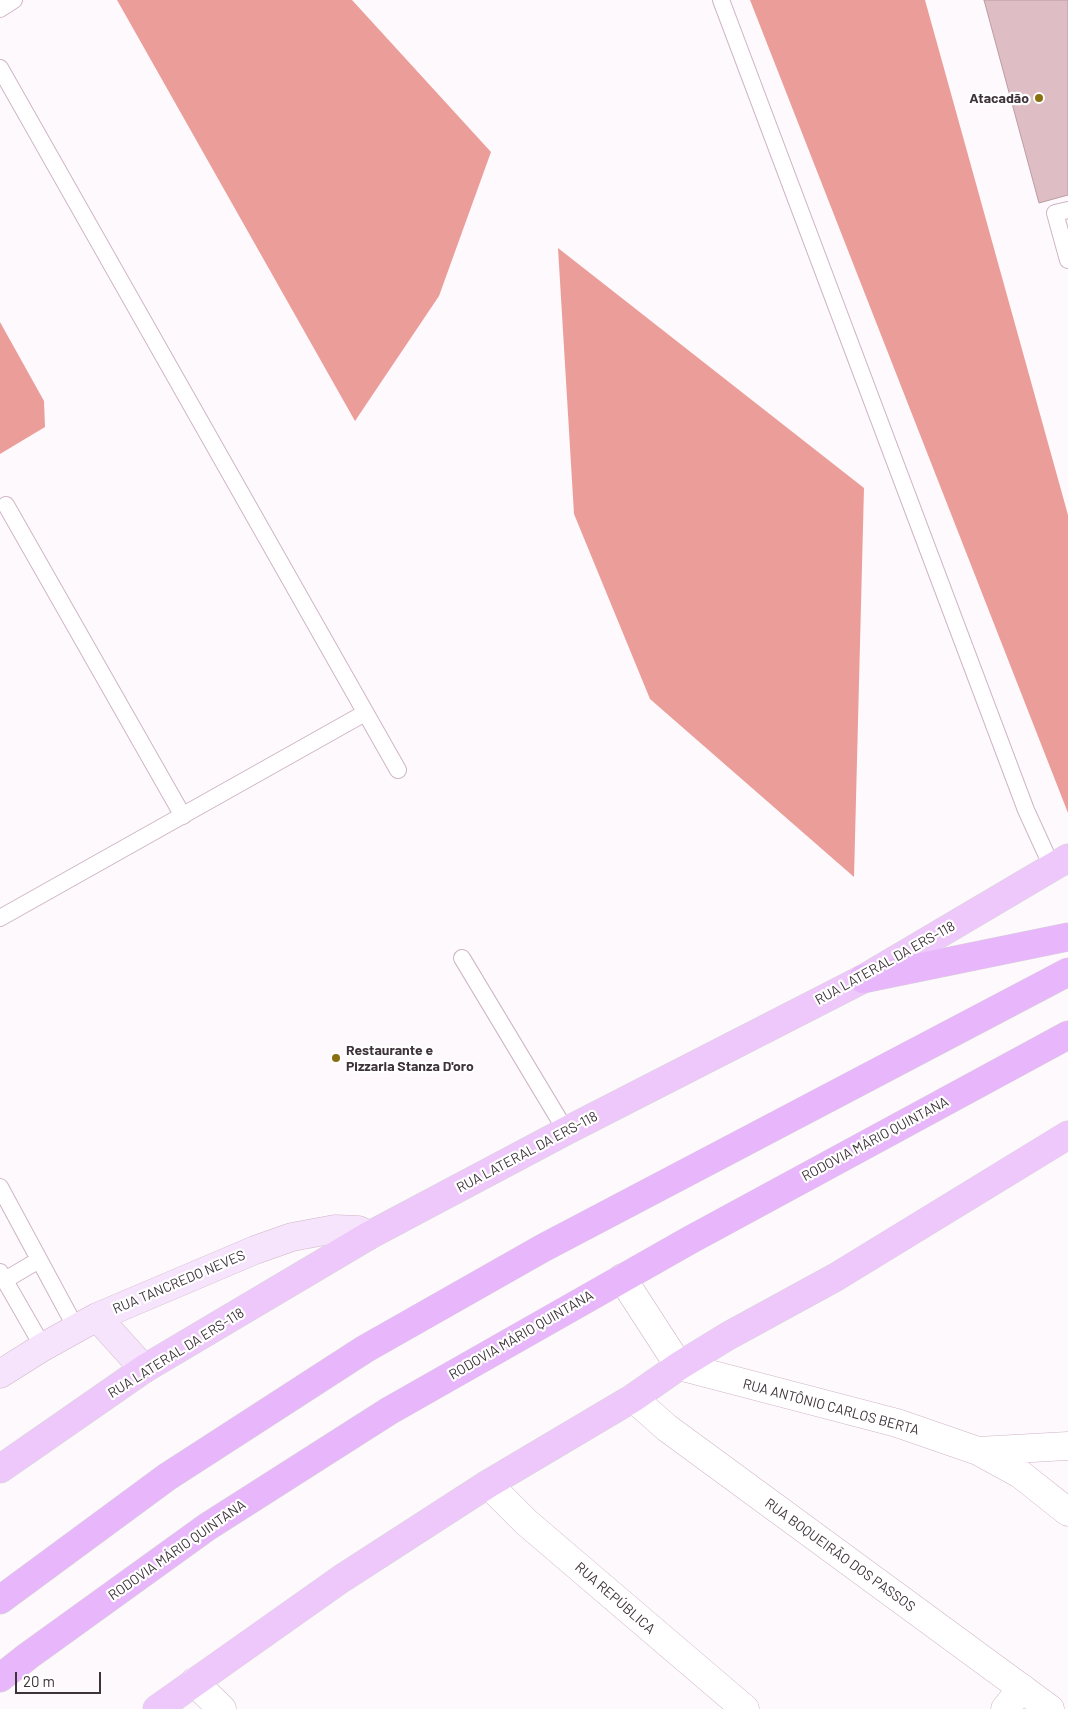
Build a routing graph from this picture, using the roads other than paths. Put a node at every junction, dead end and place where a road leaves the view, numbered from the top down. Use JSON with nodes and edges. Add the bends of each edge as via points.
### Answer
{"nodes":[{"id":1,"x":14,"y":0,"type":"edge"},
{"id":2,"x":721,"y":0,"type":"edge"},
{"id":3,"x":0,"y":9,"type":"edge"},
{"id":4,"x":0,"y":68,"type":"edge"},
{"id":5,"x":1068,"y":210,"type":"edge"},
{"id":6,"x":1068,"y":260,"type":"edge"},
{"id":7,"x":6,"y":505,"type":"dead end"},
{"id":8,"x":366,"y":714,"type":"junction"},
{"id":9,"x":398,"y":770,"type":"dead end"},
{"id":10,"x":183,"y":816,"type":"junction"},
{"id":11,"x":1060,"y":863,"type":"edge"},
{"id":12,"x":0,"y":918,"type":"edge"},
{"id":13,"x":1068,"y":937,"type":"edge"},
{"id":14,"x":462,"y":958,"type":"dead end"},
{"id":15,"x":1068,"y":972,"type":"edge"},
{"id":16,"x":863,"y":979,"type":"junction"},
{"id":17,"x":1068,"y":1035,"type":"edge"},
{"id":18,"x":566,"y":1131,"type":"junction"},
{"id":19,"x":1068,"y":1135,"type":"edge"},
{"id":20,"x":0,"y":1187,"type":"edge"},
{"id":21,"x":370,"y":1235,"type":"junction"},
{"id":22,"x":40,"y":1260,"type":"junction"},
{"id":23,"x":2,"y":1276,"type":"edge"},
{"id":24,"x":622,"y":1278,"type":"junction"},
{"id":25,"x":86,"y":1322,"type":"junction"},
{"id":26,"x":43,"y":1347,"type":"junction"},
{"id":27,"x":679,"y":1366,"type":"junction"},
{"id":28,"x":144,"y":1369,"type":"junction"},
{"id":29,"x":0,"y":1374,"type":"edge"},
{"id":30,"x":633,"y":1398,"type":"junction"},
{"id":31,"x":1068,"y":1446,"type":"edge"},
{"id":32,"x":978,"y":1451,"type":"junction"},
{"id":33,"x":0,"y":1469,"type":"edge"},
{"id":34,"x":488,"y":1484,"type":"junction"},
{"id":35,"x":1068,"y":1512,"type":"edge"},
{"id":36,"x":0,"y":1600,"type":"edge"},
{"id":37,"x":0,"y":1678,"type":"edge"},
{"id":38,"x":194,"y":1682,"type":"junction"},
{"id":39,"x":1022,"y":1688,"type":"junction"},
{"id":40,"x":157,"y":1709,"type":"edge"},
{"id":41,"x":222,"y":1709,"type":"edge"},
{"id":42,"x":745,"y":1709,"type":"edge"},
{"id":43,"x":1005,"y":1709,"type":"edge"},
{"id":44,"x":1050,"y":1709,"type":"edge"}],
"edges":[{"from":1,"to":3,"type":"lane"},
{"from":2,"to":11,"type":"lane","via":[[1026,810]]},
{"from":4,"to":8,"type":"lane"},
{"from":5,"to":6,"type":"lane","via":[[1055,214]]},
{"from":7,"to":10,"type":"lane"},
{"from":8,"to":9,"type":"lane"},
{"from":8,"to":10,"type":"lane"},
{"from":10,"to":12,"type":"lane"},
{"from":11,"to":16,"type":"main road","name":"RUA LATERAL DA ERS-118"},
{"from":13,"to":16,"type":"highway"},
{"from":14,"to":18,"type":"lane"},
{"from":15,"to":36,"type":"highway","via":[[543,1248],[364,1349],[167,1478]]},
{"from":16,"to":18,"type":"main road","name":"RUA LATERAL DA ERS-118"},
{"from":17,"to":24,"type":"highway","name":"RODOVIA MÁRIO QUINTANA"},
{"from":18,"to":21,"type":"main road","name":"RUA LATERAL DA ERS-118"},
{"from":19,"to":27,"type":"main road","via":[[836,1278]]},
{"from":20,"to":22,"type":"lane"},
{"from":21,"to":25,"type":"main road","name":"RUA TANCREDO NEVES","via":[[358,1230],[335,1229],[292,1237]]},
{"from":21,"to":28,"type":"main road","name":"RUA LATERAL DA ERS-118"},
{"from":22,"to":23,"type":"lane"},
{"from":22,"to":25,"type":"lane"},
{"from":23,"to":26,"type":"lane"},
{"from":24,"to":27,"type":"street"},
{"from":24,"to":37,"type":"highway","name":"RODOVIA MÁRIO QUINTANA","via":[[389,1411],[207,1526]]},
{"from":25,"to":26,"type":"main road","name":"RUA TANCREDO NEVES"},
{"from":25,"to":28,"type":"main road"},
{"from":26,"to":29,"type":"main road","name":"RUA TANCREDO NEVES"},
{"from":27,"to":30,"type":"main road"},
{"from":27,"to":32,"type":"street","name":"RUA ANTÔNIO CARLOS BERTA","via":[[897,1423]]},
{"from":28,"to":33,"type":"main road","name":"RUA LATERAL DA ERS-118"},
{"from":30,"to":34,"type":"main road"},
{"from":30,"to":39,"type":"street","name":"RUA BOQUEIRÃO DOS PASSOS","via":[[667,1428]]},
{"from":31,"to":32,"type":"street"},
{"from":32,"to":35,"type":"street","name":"RUA ANTÔNIO CARLOS BERTA","via":[[1020,1474]]},
{"from":34,"to":38,"type":"main road","via":[[341,1579]]},
{"from":34,"to":42,"type":"street","name":"RUA REPÚBLICA","via":[[526,1522]]},
{"from":38,"to":40,"type":"main road"},
{"from":38,"to":41,"type":"street"},
{"from":39,"to":43,"type":"street"},
{"from":39,"to":44,"type":"street","name":"RUA BOQUEIRÃO DOS PASSOS"}]}
